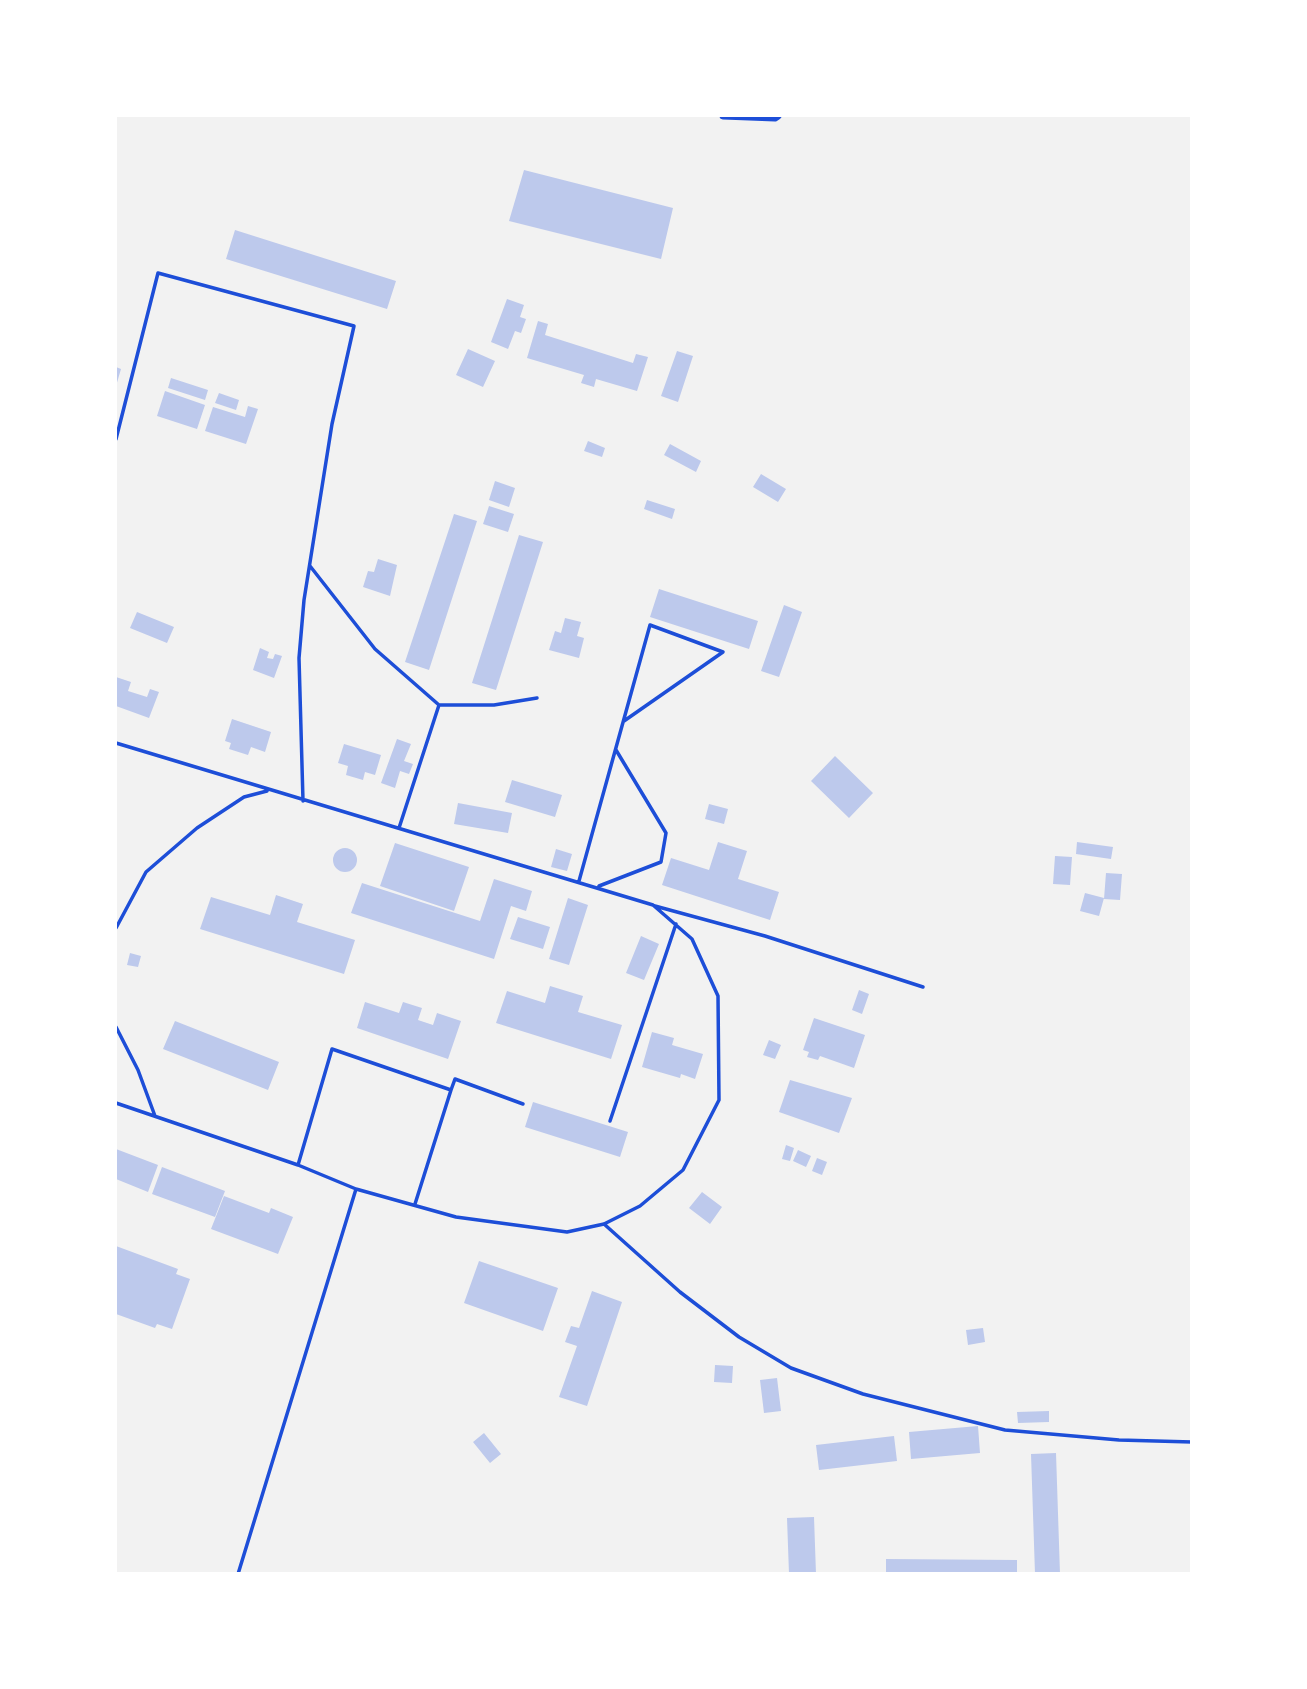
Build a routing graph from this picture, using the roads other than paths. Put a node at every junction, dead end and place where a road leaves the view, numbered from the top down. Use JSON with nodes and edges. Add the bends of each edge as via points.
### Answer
{"nodes":[{"id":1,"x":723,"y":116,"type":"edge"},
{"id":2,"x":778,"y":116,"type":"edge"},
{"id":3,"x":116,"y":439,"type":"edge"},
{"id":4,"x":309,"y":564,"type":"junction"},
{"id":5,"x":537,"y":698,"type":"dead end"},
{"id":6,"x":439,"y":705,"type":"junction"},
{"id":7,"x":624,"y":721,"type":"junction"},
{"id":8,"x":116,"y":743,"type":"edge"},
{"id":9,"x":616,"y":750,"type":"junction"},
{"id":10,"x":270,"y":791,"type":"junction"},
{"id":11,"x":303,"y":801,"type":"junction"},
{"id":12,"x":399,"y":828,"type":"junction"},
{"id":13,"x":579,"y":881,"type":"junction"},
{"id":14,"x":597,"y":886,"type":"junction"},
{"id":15,"x":653,"y":905,"type":"junction"},
{"id":16,"x":676,"y":925,"type":"junction"},
{"id":17,"x":116,"y":928,"type":"edge"},
{"id":18,"x":923,"y":987,"type":"dead end"},
{"id":19,"x":116,"y":1027,"type":"edge"},
{"id":20,"x":451,"y":1090,"type":"junction"},
{"id":21,"x":116,"y":1103,"type":"edge"},
{"id":22,"x":523,"y":1104,"type":"dead end"},
{"id":23,"x":155,"y":1116,"type":"junction"},
{"id":24,"x":610,"y":1121,"type":"dead end"},
{"id":25,"x":298,"y":1165,"type":"junction"},
{"id":26,"x":356,"y":1189,"type":"junction"},
{"id":27,"x":415,"y":1204,"type":"junction"},
{"id":28,"x":604,"y":1224,"type":"junction"},
{"id":29,"x":1192,"y":1442,"type":"edge"},
{"id":30,"x":238,"y":1573,"type":"edge"}],
"edges":[{"from":1,"to":2,"type":"street"},
{"from":3,"to":4,"type":"lane","via":[[158,272],[354,326]]},
{"from":4,"to":6,"type":"lane","via":[[375,649]]},
{"from":4,"to":11,"type":"lane","via":[[299,658]]},
{"from":5,"to":6,"type":"lane","via":[[494,705]]},
{"from":6,"to":12,"type":"lane"},
{"from":7,"to":7,"type":"lane","via":[[650,625],[723,652],[657,698]]},
{"from":7,"to":9,"type":"lane"},
{"from":8,"to":10,"type":"lane"},
{"from":9,"to":13,"type":"lane"},
{"from":9,"to":14,"type":"lane","via":[[666,833],[661,862]]},
{"from":10,"to":11,"type":"lane"},
{"from":10,"to":17,"type":"lane","via":[[244,797],[197,828],[146,872]]},
{"from":11,"to":12,"type":"lane"},
{"from":12,"to":13,"type":"lane"},
{"from":13,"to":14,"type":"lane"},
{"from":14,"to":15,"type":"lane"},
{"from":15,"to":16,"type":"lane"},
{"from":15,"to":18,"type":"lane"},
{"from":16,"to":24,"type":"lane"},
{"from":16,"to":28,"type":"lane","via":[[692,939],[718,996],[719,1100],[683,1170],[640,1206]]},
{"from":19,"to":23,"type":"lane"},
{"from":20,"to":22,"type":"lane","via":[[455,1079]]},
{"from":20,"to":25,"type":"lane","via":[[332,1049]]},
{"from":20,"to":27,"type":"lane"},
{"from":21,"to":23,"type":"lane"},
{"from":23,"to":25,"type":"lane"},
{"from":25,"to":26,"type":"lane"},
{"from":26,"to":27,"type":"lane"},
{"from":26,"to":30,"type":"lane"},
{"from":27,"to":28,"type":"lane","via":[[457,1217],[567,1232]]},
{"from":28,"to":29,"type":"lane","via":[[680,1292],[791,1368],[863,1394],[1005,1430]]}]}
